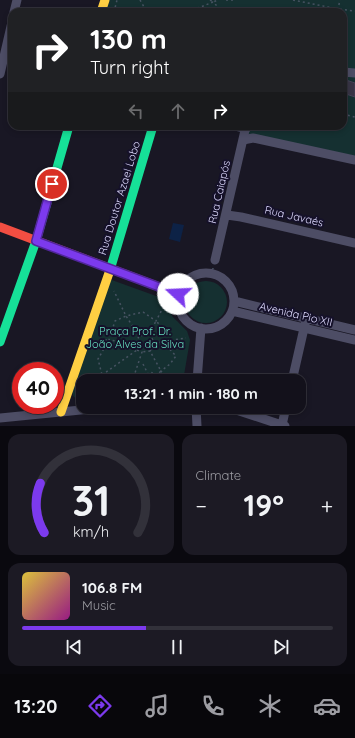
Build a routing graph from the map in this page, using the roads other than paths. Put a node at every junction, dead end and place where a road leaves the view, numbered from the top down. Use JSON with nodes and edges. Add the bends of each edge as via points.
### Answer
{"nodes":[{"id":1,"x":7,"y":37,"type":"edge"},
{"id":2,"x":0,"y":74,"type":"edge"},
{"id":3,"x":68,"y":130,"type":"edge"},
{"id":4,"x":152,"y":130,"type":"edge"},
{"id":5,"x":246,"y":130,"type":"edge"},
{"id":6,"x":244,"y":140,"type":"junction"},
{"id":7,"x":355,"y":160,"type":"edge"},
{"id":8,"x":227,"y":215,"type":"junction"},
{"id":9,"x":0,"y":227,"type":"edge"},
{"id":10,"x":0,"y":236,"type":"edge"},
{"id":11,"x":355,"y":243,"type":"edge"},
{"id":12,"x":34,"y":245,"type":"junction"},
{"id":13,"x":215,"y":260,"type":"dead end"},
{"id":14,"x":109,"y":273,"type":"junction"},
{"id":15,"x":178,"y":297,"type":"junction"},
{"id":16,"x":234,"y":301,"type":"junction"},
{"id":17,"x":232,"y":311,"type":"junction"},
{"id":18,"x":306,"y":318,"type":"junction"},
{"id":19,"x":201,"y":328,"type":"junction"},
{"id":20,"x":304,"y":328,"type":"junction"},
{"id":21,"x":355,"y":330,"type":"edge"},
{"id":22,"x":355,"y":340,"type":"edge"},
{"id":23,"x":0,"y":342,"type":"edge"},
{"id":24,"x":198,"y":374,"type":"edge"},
{"id":25,"x":294,"y":374,"type":"edge"},
{"id":26,"x":64,"y":401,"type":"edge"},
{"id":27,"x":76,"y":410,"type":"edge"},
{"id":28,"x":64,"y":412,"type":"edge"},
{"id":29,"x":40,"y":414,"type":"edge"},
{"id":30,"x":196,"y":414,"type":"edge"},
{"id":31,"x":248,"y":414,"type":"edge"},
{"id":32,"x":285,"y":414,"type":"edge"},
{"id":33,"x":0,"y":418,"type":"edge"},
{"id":34,"x":197,"y":426,"type":"edge"},
{"id":35,"x":284,"y":426,"type":"edge"}],
"edges":[{"from":1,"to":2,"type":"street"},
{"from":3,"to":12,"type":"street"},
{"from":4,"to":14,"type":"street","name":"Rua Doutor Azael Lobo"},
{"from":5,"to":6,"type":"street","name":"Rua Caiapós"},
{"from":6,"to":7,"type":"street","via":[[253,138]]},
{"from":6,"to":8,"type":"street","name":"Rua Caiapós"},
{"from":8,"to":11,"type":"street","name":"Rua Javaés"},
{"from":8,"to":13,"type":"street","name":"Rua Caiapós"},
{"from":9,"to":12,"type":"street"},
{"from":10,"to":12,"type":"street"},
{"from":12,"to":14,"type":"street"},
{"from":12,"to":23,"type":"street"},
{"from":14,"to":15,"type":"street"},
{"from":14,"to":26,"type":"street","name":"Rua Doutor Azael Lobo"},
{"from":15,"to":16,"type":"street","via":[[182,286],[188,280],[204,273],[221,277],[228,284]]},
{"from":15,"to":19,"type":"street","via":[[182,316],[187,322]]},
{"from":16,"to":17,"type":"street"},
{"from":16,"to":18,"type":"street","name":"Avenida Pio XII"},
{"from":17,"to":19,"type":"street","via":[[223,323],[216,327]]},
{"from":17,"to":20,"type":"street","name":"Avenida Pio XII"},
{"from":18,"to":20,"type":"street"},
{"from":18,"to":21,"type":"street","name":"Avenida Pio XII"},
{"from":19,"to":24,"type":"street"},
{"from":20,"to":22,"type":"street","name":"Avenida Pio XII"},
{"from":20,"to":25,"type":"street"},
{"from":27,"to":28,"type":"street"},
{"from":29,"to":33,"type":"street"},
{"from":30,"to":34,"type":"street"},
{"from":31,"to":35,"type":"street"},
{"from":32,"to":35,"type":"street"}]}
